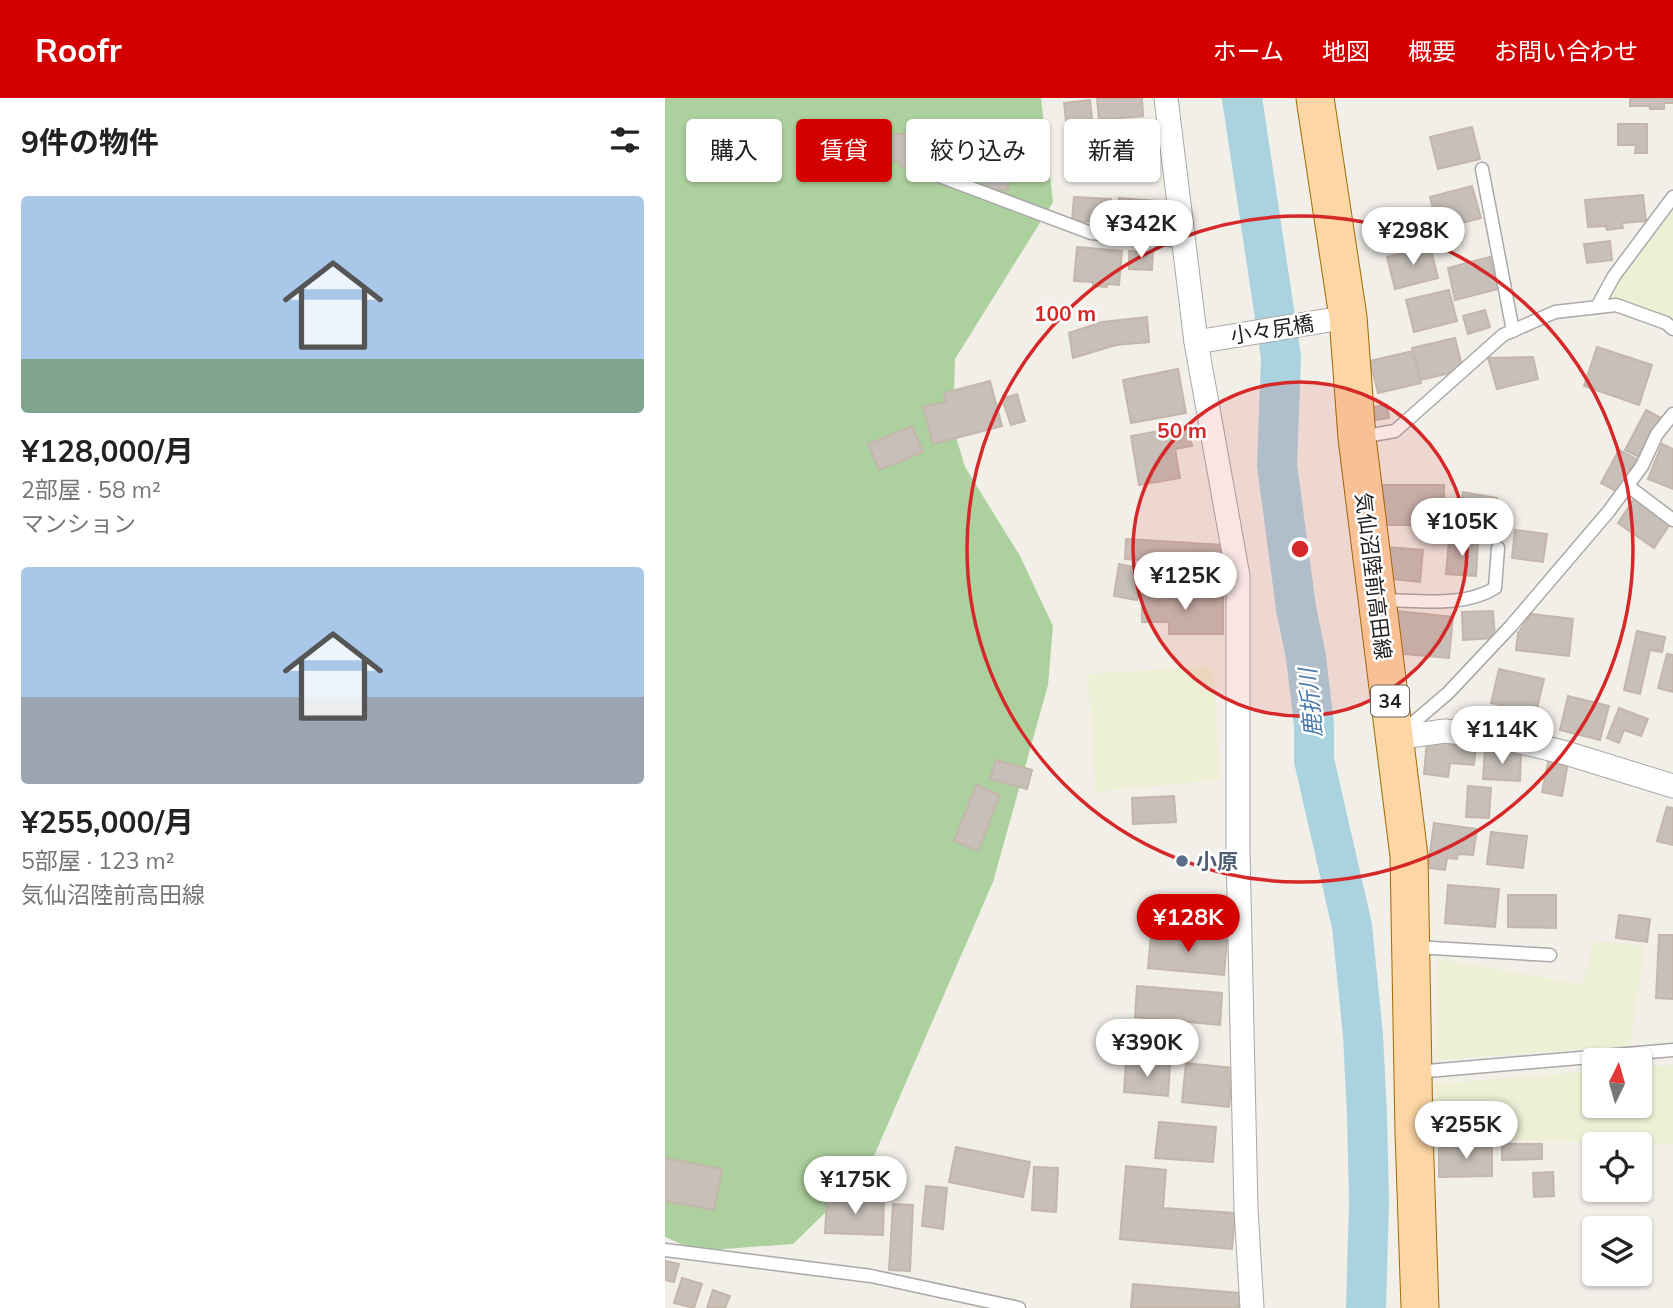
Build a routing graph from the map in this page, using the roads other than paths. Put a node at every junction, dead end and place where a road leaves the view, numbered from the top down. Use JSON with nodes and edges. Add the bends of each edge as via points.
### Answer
{"nodes":[{"id":1,"x":1166,"y":98,"type":"edge"},
{"id":2,"x":1315,"y":98,"type":"edge"},
{"id":3,"x":1482,"y":169,"type":"dead end"},
{"id":4,"x":955,"y":182,"type":"edge"},
{"id":5,"x":1673,"y":197,"type":"edge"},
{"id":6,"x":1184,"y":241,"type":"junction"},
{"id":7,"x":1597,"y":307,"type":"junction"},
{"id":8,"x":1348,"y":317,"type":"junction"},
{"id":9,"x":1673,"y":330,"type":"edge"},
{"id":10,"x":1513,"y":331,"type":"junction"},
{"id":11,"x":1196,"y":342,"type":"junction"},
{"id":12,"x":1673,"y":414,"type":"edge"},
{"id":13,"x":1357,"y":438,"type":"junction"},
{"id":14,"x":1627,"y":486,"type":"junction"},
{"id":15,"x":1673,"y":520,"type":"edge"},
{"id":16,"x":1499,"y":548,"type":"dead end"},
{"id":17,"x":1377,"y":600,"type":"junction"},
{"id":18,"x":1395,"y":738,"type":"junction"},
{"id":19,"x":1673,"y":786,"type":"edge"},
{"id":20,"x":1411,"y":947,"type":"junction"},
{"id":21,"x":1550,"y":955,"type":"dead end"},
{"id":22,"x":1673,"y":1050,"type":"edge"},
{"id":23,"x":1413,"y":1072,"type":"junction"},
{"id":24,"x":665,"y":1250,"type":"edge"},
{"id":25,"x":1019,"y":1308,"type":"edge"},
{"id":26,"x":1252,"y":1308,"type":"edge"},
{"id":27,"x":1420,"y":1308,"type":"edge"}],
"edges":[{"from":1,"to":6,"type":"street"},
{"from":2,"to":8,"type":"main road","name":"気仙沼陸前高田線","number":"34"},
{"from":3,"to":10,"type":"lane"},
{"from":4,"to":6,"type":"lane","via":[[1091,233]]},
{"from":5,"to":7,"type":"lane","via":[[1614,276]]},
{"from":6,"to":11,"type":"street"},
{"from":7,"to":9,"type":"lane","via":[[1616,304],[1667,323]]},
{"from":7,"to":10,"type":"lane","via":[[1555,312]]},
{"from":8,"to":11,"type":"street","name":"小々尻橋"},
{"from":8,"to":13,"type":"main road","name":"気仙沼陸前高田線","number":"34"},
{"from":10,"to":13,"type":"lane","via":[[1395,431]]},
{"from":11,"to":26,"type":"street","via":[[1238,576],[1239,864]]},
{"from":12,"to":14,"type":"lane"},
{"from":13,"to":17,"type":"main road","name":"気仙沼陸前高田線","number":"34"},
{"from":14,"to":15,"type":"lane"},
{"from":14,"to":18,"type":"lane","via":[[1511,626],[1448,693]]},
{"from":16,"to":17,"type":"lane","via":[[1495,588],[1485,594],[1452,600]]},
{"from":17,"to":18,"type":"main road","name":"気仙沼陸前高田線","number":"34"},
{"from":18,"to":19,"type":"street","via":[[1445,731],[1505,738]]},
{"from":18,"to":20,"type":"main road","name":"気仙沼陸前高田線","number":"34","via":[[1409,856]]},
{"from":20,"to":21,"type":"lane"},
{"from":20,"to":23,"type":"main road","name":"気仙沼陸前高田線","number":"34"},
{"from":22,"to":23,"type":"lane"},
{"from":23,"to":27,"type":"main road","name":"気仙沼陸前高田線","number":"34"},
{"from":24,"to":25,"type":"lane","via":[[871,1276]]}]}
